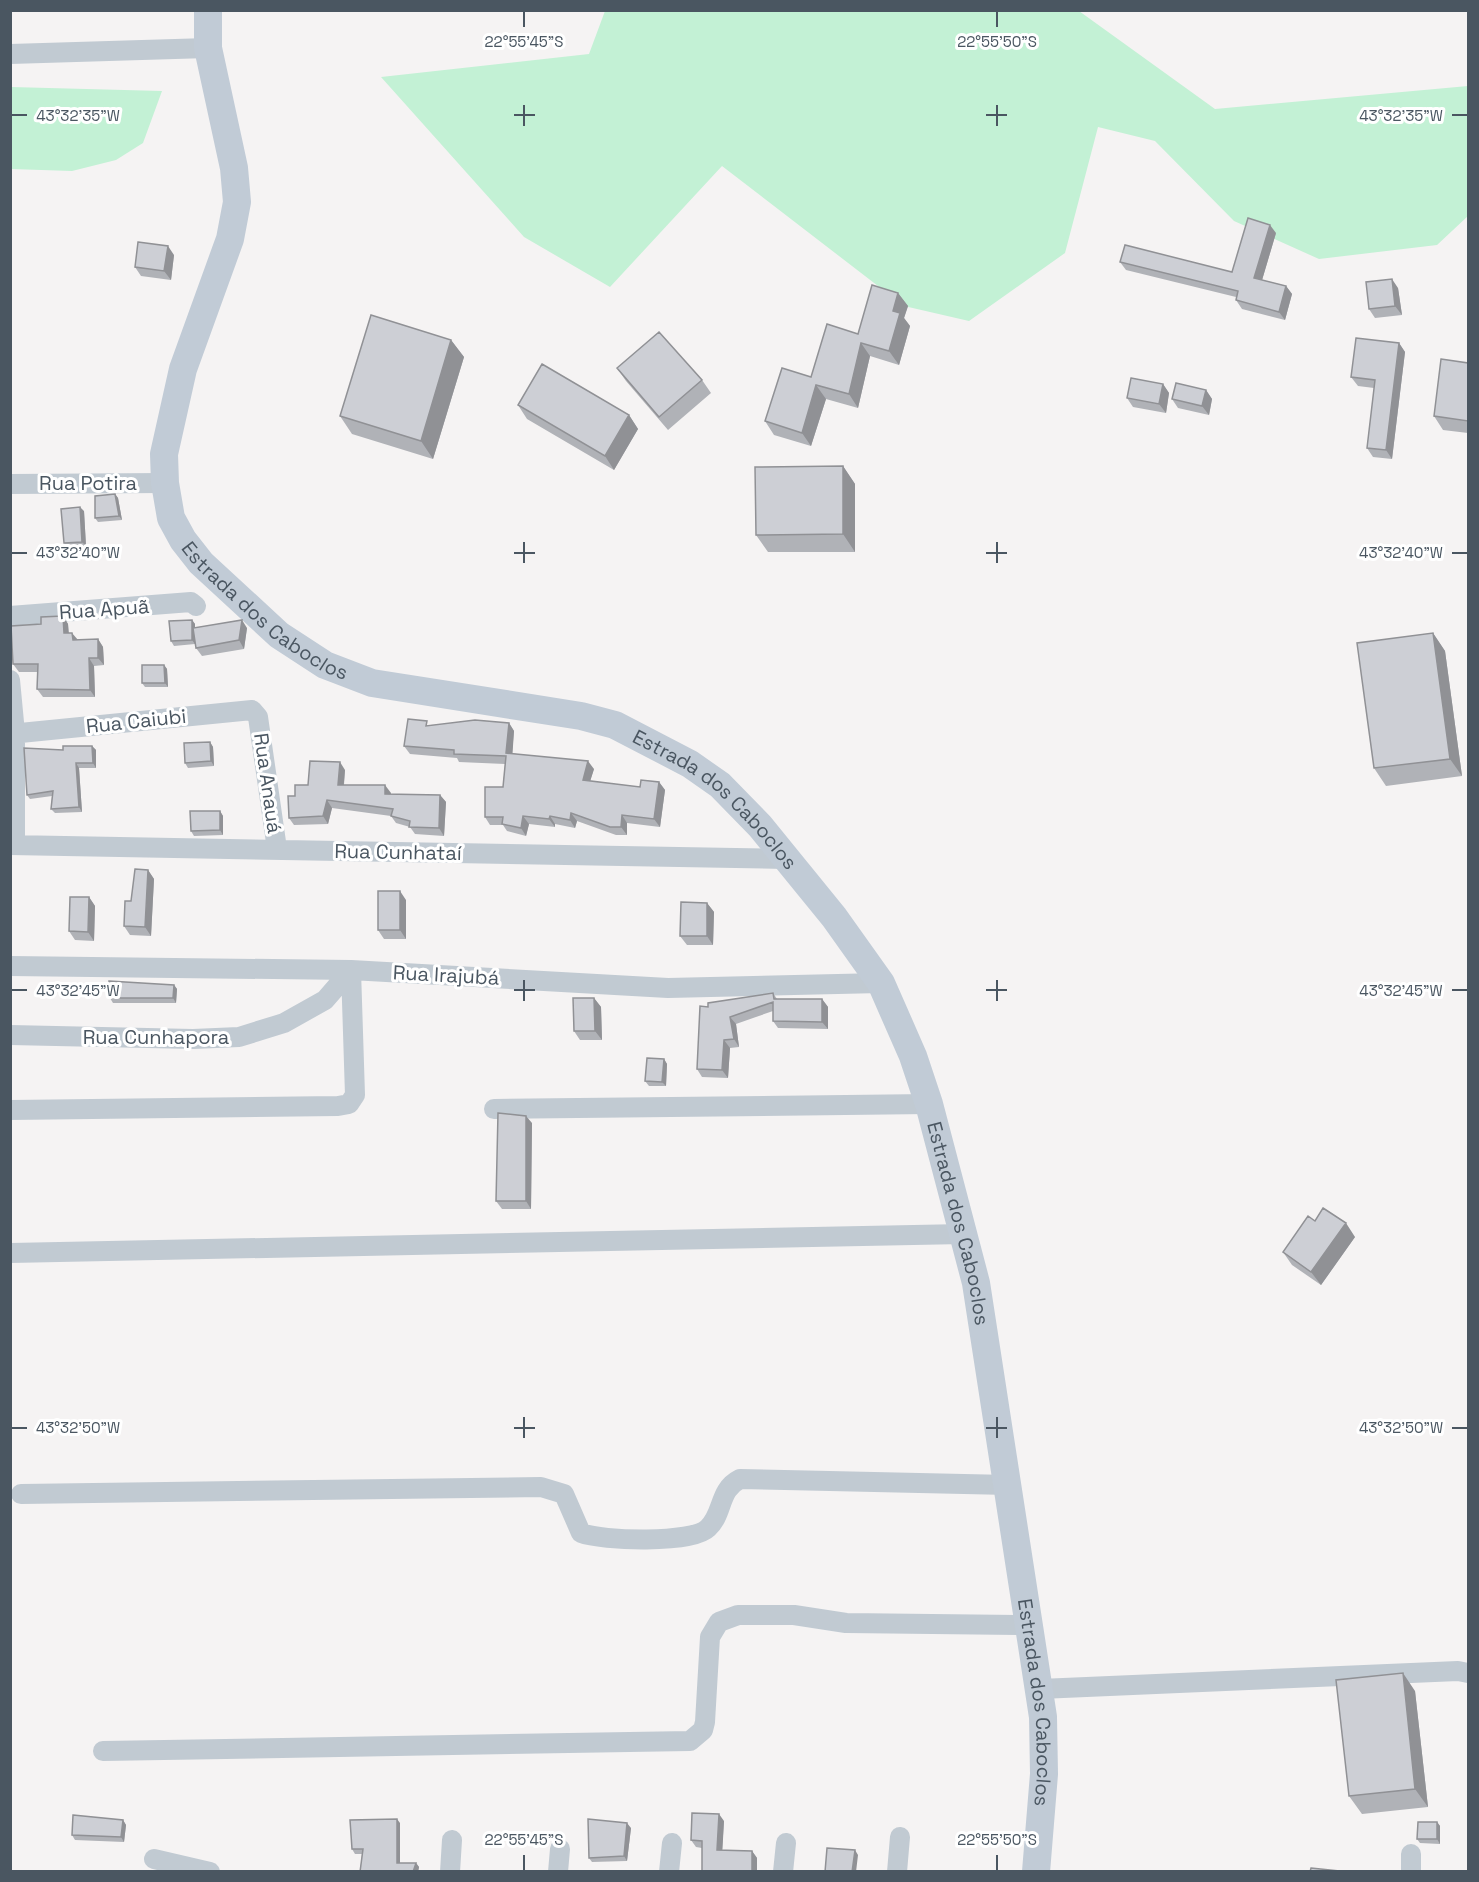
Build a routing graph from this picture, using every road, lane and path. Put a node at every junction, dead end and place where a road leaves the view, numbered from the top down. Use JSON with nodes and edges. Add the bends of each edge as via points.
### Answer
{"nodes":[{"id":1,"x":208,"y":10,"type":"edge"},
{"id":2,"x":208,"y":48,"type":"junction"},
{"id":3,"x":10,"y":54,"type":"edge"},
{"id":4,"x":165,"y":483,"type":"junction"},
{"id":5,"x":10,"y":484,"type":"edge"},
{"id":6,"x":196,"y":606,"type":"dead end"},
{"id":7,"x":10,"y":616,"type":"edge"},
{"id":8,"x":10,"y":680,"type":"edge"},
{"id":9,"x":258,"y":717,"type":"joint"},
{"id":10,"x":13,"y":733,"type":"edge"},
{"id":11,"x":13,"y":845,"type":"edge"},
{"id":12,"x":277,"y":849,"type":"junction"},
{"id":13,"x":786,"y":859,"type":"junction"},
{"id":14,"x":10,"y":966,"type":"edge"},
{"id":15,"x":351,"y":970,"type":"junction"},
{"id":16,"x":881,"y":983,"type":"junction"},
{"id":17,"x":10,"y":1035,"type":"edge"},
{"id":18,"x":929,"y":1104,"type":"junction"},
{"id":19,"x":494,"y":1109,"type":"dead end"},
{"id":20,"x":10,"y":1110,"type":"edge"},
{"id":21,"x":964,"y":1234,"type":"junction"},
{"id":22,"x":10,"y":1253,"type":"edge"},
{"id":23,"x":1009,"y":1485,"type":"junction"},
{"id":24,"x":21,"y":1494,"type":"dead end"},
{"id":25,"x":1029,"y":1625,"type":"junction"},
{"id":26,"x":1468,"y":1672,"type":"edge"},
{"id":27,"x":1040,"y":1689,"type":"junction"},
{"id":28,"x":103,"y":1751,"type":"dead end"},
{"id":29,"x":900,"y":1837,"type":"dead end"},
{"id":30,"x":452,"y":1840,"type":"dead end"},
{"id":31,"x":672,"y":1843,"type":"dead end"},
{"id":32,"x":786,"y":1844,"type":"dead end"},
{"id":33,"x":560,"y":1849,"type":"dead end"},
{"id":34,"x":154,"y":1859,"type":"dead end"},
{"id":35,"x":210,"y":1872,"type":"edge"},
{"id":36,"x":450,"y":1872,"type":"edge"},
{"id":37,"x":558,"y":1872,"type":"edge"},
{"id":38,"x":669,"y":1872,"type":"edge"},
{"id":39,"x":783,"y":1872,"type":"edge"},
{"id":40,"x":897,"y":1872,"type":"edge"},
{"id":41,"x":1036,"y":1872,"type":"edge"}],
"edges":[{"from":1,"to":2,"type":"street","name":"Estrada dos Caboclos"},
{"from":2,"to":3,"type":"street"},
{"from":2,"to":4,"type":"street","name":"Estrada dos Caboclos","via":[[234,168],[237,202],[230,239],[183,369],[164,453]]},
{"from":4,"to":5,"type":"street","name":"Rua Potira"},
{"from":4,"to":13,"type":"street","name":"Estrada dos Caboclos","via":[[171,518],[201,563],[279,635],[325,665],[372,683],[581,716],[615,725],[690,764],[720,785],[760,825]]},
{"from":6,"to":7,"type":"street","name":"Rua Apuã","via":[[191,602]]},
{"from":8,"to":10,"type":"street"},
{"from":9,"to":10,"type":"street","name":"Rua Caiubi","via":[[252,710],[242,709]]},
{"from":9,"to":12,"type":"street","name":"Rua Anauá"},
{"from":10,"to":11,"type":"street"},
{"from":11,"to":12,"type":"street","name":"Rua Cunhataí"},
{"from":12,"to":13,"type":"street","name":"Rua Cunhataí"},
{"from":13,"to":16,"type":"street","name":"Estrada dos Caboclos","via":[[850,937]]},
{"from":14,"to":15,"type":"street","name":"Rua Irajubá"},
{"from":15,"to":16,"type":"street","name":"Rua Irajubá","via":[[668,988]]},
{"from":15,"to":17,"type":"street","name":"Rua Cunhapora","via":[[325,1000],[284,1023],[238,1037]]},
{"from":15,"to":20,"type":"street","via":[[354,1095],[349,1104]]},
{"from":16,"to":18,"type":"street","name":"Estrada dos Caboclos"},
{"from":18,"to":19,"type":"street"},
{"from":18,"to":21,"type":"street","name":"Estrada dos Caboclos"},
{"from":21,"to":22,"type":"street"},
{"from":21,"to":23,"type":"street","name":"Estrada dos Caboclos","via":[[976,1283]]},
{"from":23,"to":24,"type":"street","via":[[740,1479],[724,1491],[708,1529],[689,1537],[668,1538],[606,1538],[581,1533],[564,1494],[541,1487]]},
{"from":23,"to":25,"type":"street","name":"Estrada dos Caboclos"},
{"from":25,"to":27,"type":"street","name":"Estrada dos Caboclos"},
{"from":25,"to":28,"type":"street","via":[[846,1623],[794,1615],[727,1618],[714,1628],[710,1637],[705,1722],[703,1730],[690,1742]]},
{"from":26,"to":27,"type":"street"},
{"from":27,"to":41,"type":"street","name":"Estrada dos Caboclos","via":[[1044,1774]]},
{"from":29,"to":40,"type":"street"},
{"from":30,"to":36,"type":"street"},
{"from":31,"to":38,"type":"street"},
{"from":32,"to":39,"type":"street"},
{"from":33,"to":37,"type":"street"},
{"from":34,"to":35,"type":"street"}]}
